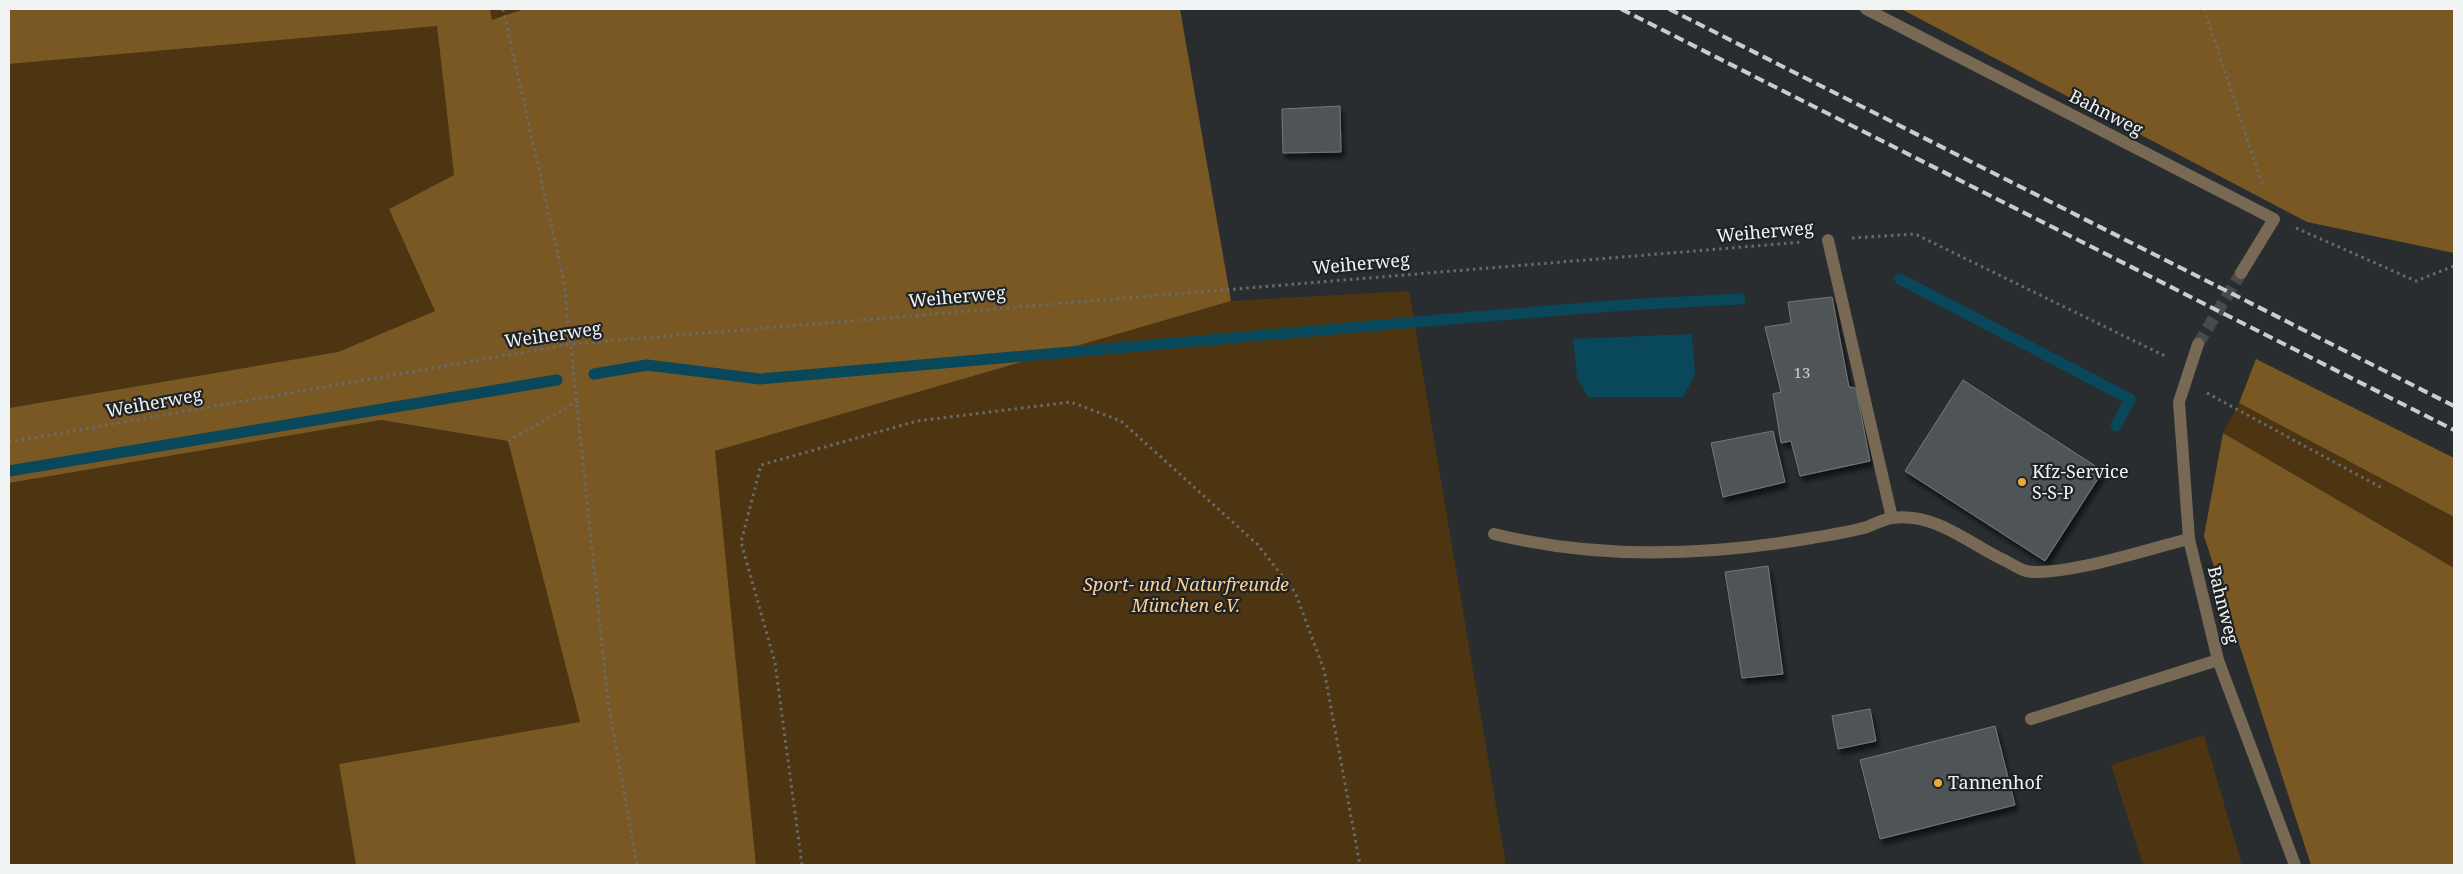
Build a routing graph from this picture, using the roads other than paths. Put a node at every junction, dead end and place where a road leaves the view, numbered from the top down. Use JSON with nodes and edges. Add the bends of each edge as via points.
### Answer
{"nodes":[{"id":1,"x":1866,"y":9,"type":"edge"},
{"id":2,"x":1828,"y":240,"type":"road end"},
{"id":3,"x":2241,"y":273,"type":"tunnel mouth"},
{"id":4,"x":2198,"y":344,"type":"tunnel mouth"},
{"id":5,"x":1892,"y":518,"type":"junction"},
{"id":6,"x":1494,"y":534,"type":"dead end"},
{"id":7,"x":2188,"y":539,"type":"junction"},
{"id":8,"x":2218,"y":660,"type":"junction"},
{"id":9,"x":2031,"y":719,"type":"dead end"},
{"id":10,"x":2295,"y":865,"type":"edge"}],
"edges":[{"from":1,"to":3,"type":"street","name":"Bahnweg","via":[[2274,219]]},
{"from":2,"to":5,"type":"street"},
{"from":4,"to":7,"type":"street","name":"Bahnweg","via":[[2179,402]]},
{"from":5,"to":6,"type":"street","via":[[1866,527],[1811,538],[1675,553],[1573,549]]},
{"from":5,"to":7,"type":"street","via":[[1927,519],[1940,524],[2025,571],[2068,569]]},
{"from":7,"to":8,"type":"street","name":"Bahnweg"},
{"from":8,"to":9,"type":"street"},
{"from":8,"to":10,"type":"street","name":"Bahnweg"}]}
